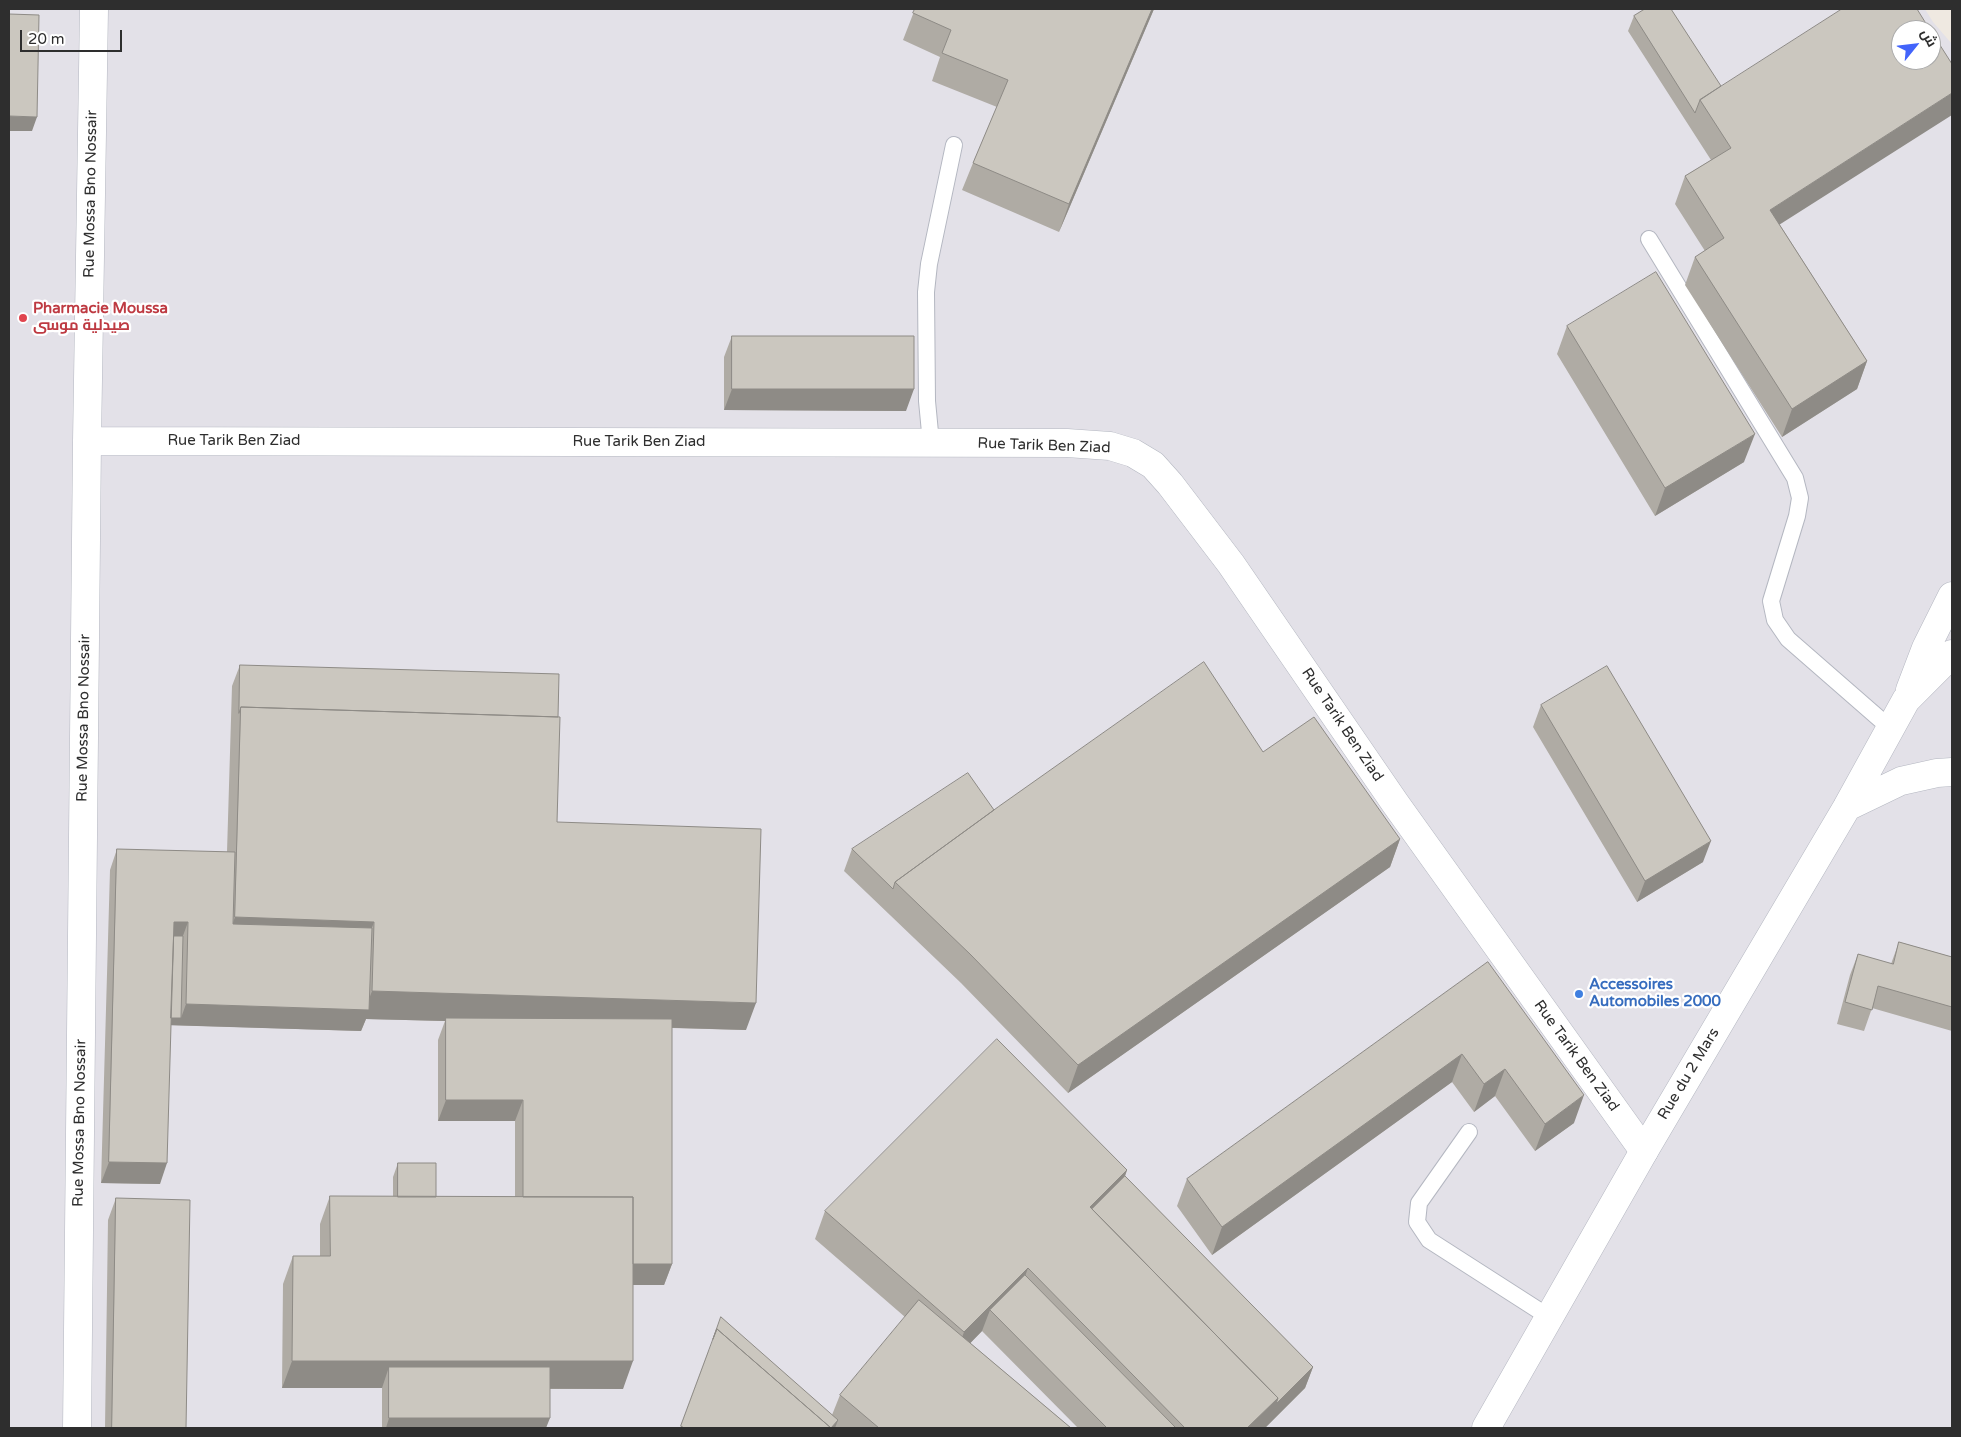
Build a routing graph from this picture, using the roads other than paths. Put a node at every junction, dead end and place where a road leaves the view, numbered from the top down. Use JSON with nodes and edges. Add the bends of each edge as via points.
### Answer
{"nodes":[{"id":1,"x":94,"y":9,"type":"edge"},
{"id":2,"x":954,"y":145,"type":"dead end"},
{"id":3,"x":1649,"y":239,"type":"dead end"},
{"id":4,"x":87,"y":441,"type":"junction"},
{"id":5,"x":931,"y":443,"type":"junction"},
{"id":6,"x":1952,"y":596,"type":"edge"},
{"id":7,"x":1952,"y":654,"type":"edge"},
{"id":8,"x":1906,"y":700,"type":"junction"},
{"id":9,"x":1890,"y":728,"type":"junction"},
{"id":10,"x":1952,"y":772,"type":"edge"},
{"id":11,"x":1847,"y":807,"type":"junction"},
{"id":12,"x":1469,"y":1132,"type":"dead end"},
{"id":13,"x":1644,"y":1151,"type":"junction"},
{"id":14,"x":1549,"y":1317,"type":"junction"},
{"id":15,"x":77,"y":1428,"type":"edge"},
{"id":16,"x":1486,"y":1428,"type":"edge"}],
"edges":[{"from":1,"to":4,"type":"street","name":"Rue Mossa Bno Nossair"},
{"from":2,"to":5,"type":"lane","via":[[926,292],[927,402]]},
{"from":3,"to":9,"type":"lane","via":[[1795,478],[1800,498],[1798,516],[1771,601],[1775,620],[1788,640]]},
{"from":4,"to":5,"type":"street","name":"Rue Tarik Ben Ziad"},
{"from":4,"to":15,"type":"street","name":"Rue Mossa Bno Nossair"},
{"from":5,"to":13,"type":"street","name":"Rue Tarik Ben Ziad","via":[[1110,446],[1133,453],[1153,465],[1231,564],[1395,803]]},
{"from":6,"to":8,"type":"street","via":[[1926,648]]},
{"from":7,"to":8,"type":"street","name":"Rue du 2 Mars"},
{"from":8,"to":9,"type":"street","name":"Rue du 2 Mars"},
{"from":9,"to":11,"type":"street","name":"Rue du 2 Mars"},
{"from":10,"to":11,"type":"street","via":[[1901,781]]},
{"from":11,"to":13,"type":"street","name":"Rue du 2 Mars"},
{"from":12,"to":14,"type":"lane","via":[[1419,1203],[1417,1222],[1429,1240]]},
{"from":13,"to":14,"type":"street","name":"Rue du 2 Mars"},
{"from":14,"to":16,"type":"street","name":"Rue du 2 Mars"}]}
